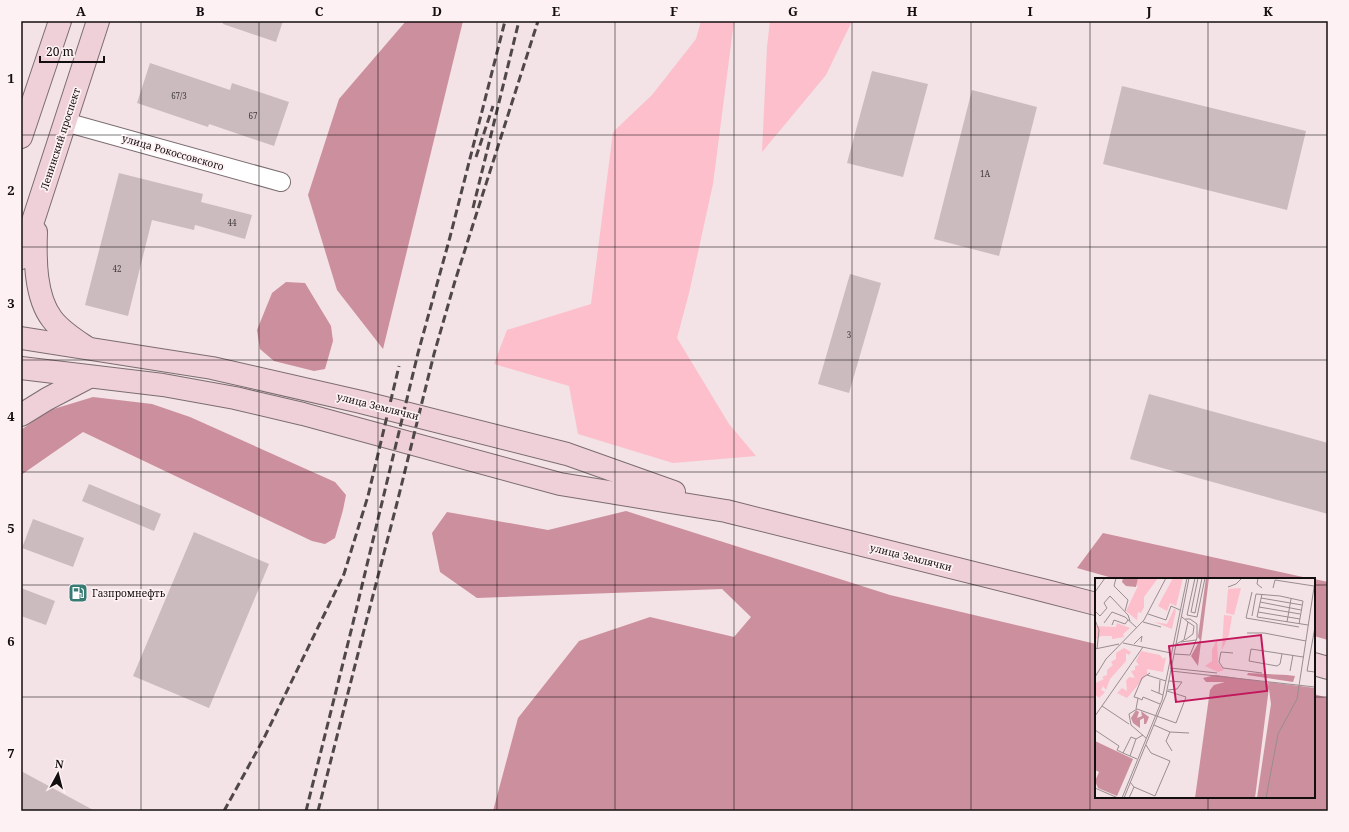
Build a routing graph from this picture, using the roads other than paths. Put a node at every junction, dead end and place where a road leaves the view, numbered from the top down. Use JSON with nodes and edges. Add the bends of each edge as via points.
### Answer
{"nodes":[{"id":1,"x":60,"y":21,"type":"edge"},
{"id":2,"x":98,"y":21,"type":"edge"},
{"id":3,"x":25,"y":115,"type":"edge"},
{"id":4,"x":66,"y":122,"type":"junction"},
{"id":5,"x":21,"y":137,"type":"edge"},
{"id":6,"x":281,"y":182,"type":"dead end"},
{"id":7,"x":37,"y":209,"type":"junction"},
{"id":8,"x":21,"y":258,"type":"edge"},
{"id":9,"x":21,"y":338,"type":"edge"},
{"id":10,"x":88,"y":349,"type":"junction"},
{"id":11,"x":21,"y":368,"type":"edge"},
{"id":12,"x":89,"y":377,"type":"junction"},
{"id":13,"x":21,"y":415,"type":"edge"},
{"id":14,"x":726,"y":511,"type":"junction"},
{"id":15,"x":1095,"y":604,"type":"edge"},
{"id":16,"x":1315,"y":664,"type":"edge"},
{"id":17,"x":1328,"y":668,"type":"edge"}],
"edges":[{"from":1,"to":3,"type":"street"},
{"from":2,"to":4,"type":"street","name":"Ленинский проспект"},
{"from":3,"to":5,"type":"street"},
{"from":4,"to":6,"type":"street","name":"улица Рокоссовского"},
{"from":4,"to":7,"type":"street","name":"Ленинский проспект"},
{"from":7,"to":8,"type":"street","name":"Ленинский проспект"},
{"from":7,"to":10,"type":"street","via":[[37,270],[44,304],[52,319]]},
{"from":9,"to":10,"type":"street","name":"улица Землячки"},
{"from":10,"to":14,"type":"street","name":"улица Землячки","via":[[240,374],[552,450]]},
{"from":11,"to":12,"type":"street","name":"улица Землячки"},
{"from":12,"to":13,"type":"street"},
{"from":12,"to":14,"type":"street","name":"улица Землячки","via":[[163,384],[235,398],[560,484]]},
{"from":14,"to":15,"type":"street","name":"улица Землячки"},
{"from":16,"to":17,"type":"street"}]}
